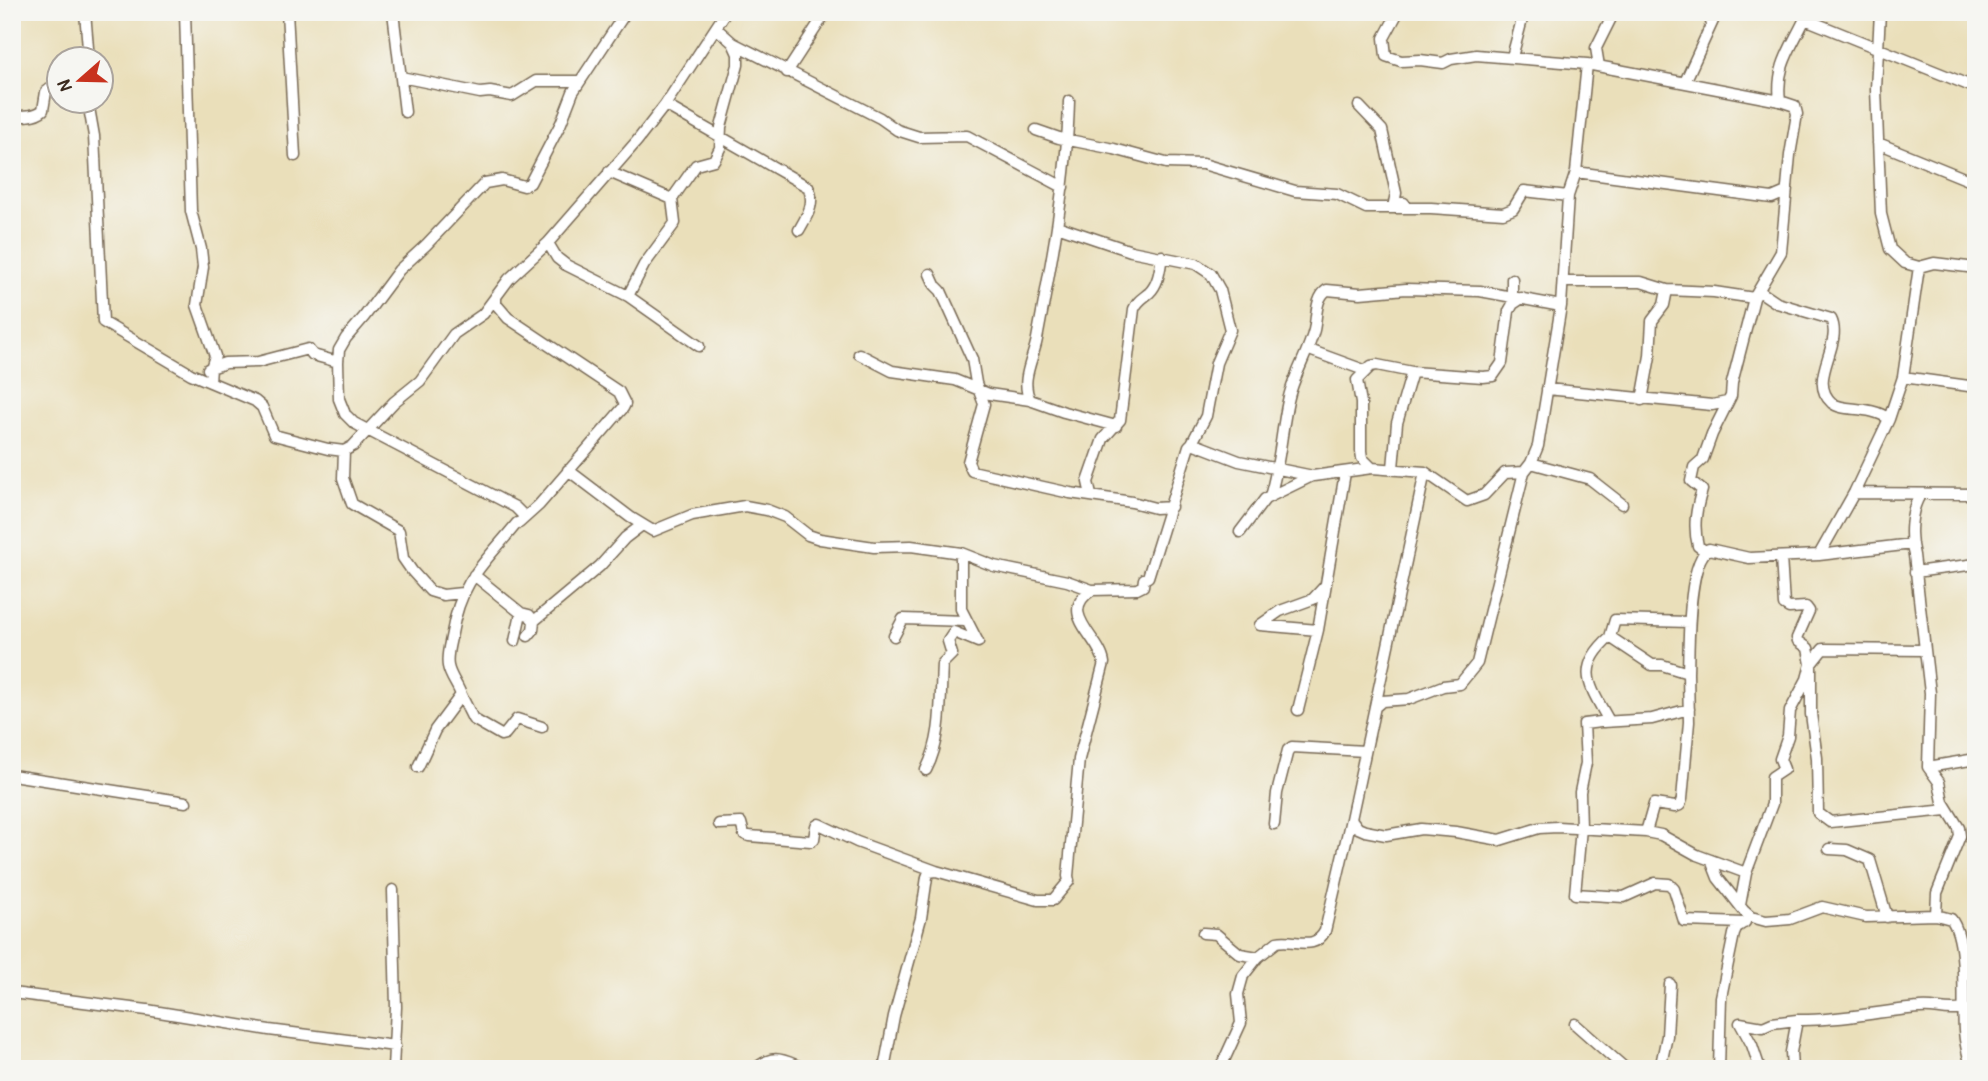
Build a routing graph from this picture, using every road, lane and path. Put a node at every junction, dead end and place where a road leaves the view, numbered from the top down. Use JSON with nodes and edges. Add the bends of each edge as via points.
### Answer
{"nodes":[{"id":1,"x":85,"y":12,"type":"edge"},
{"id":2,"x":185,"y":12,"type":"edge"},
{"id":3,"x":287,"y":12,"type":"edge"},
{"id":4,"x":393,"y":12,"type":"edge"},
{"id":5,"x":626,"y":12,"type":"edge"},
{"id":6,"x":726,"y":12,"type":"edge"},
{"id":7,"x":826,"y":12,"type":"edge"},
{"id":8,"x":1395,"y":12,"type":"edge"},
{"id":9,"x":1524,"y":12,"type":"edge"},
{"id":10,"x":1615,"y":12,"type":"edge"},
{"id":11,"x":1717,"y":12,"type":"edge"},
{"id":12,"x":1880,"y":12,"type":"edge"},
{"id":13,"x":1806,"y":15,"type":"edge"},
{"id":14,"x":716,"y":28,"type":"junction"},
{"id":15,"x":733,"y":43,"type":"junction"},
{"id":16,"x":88,"y":46,"type":"edge"},
{"id":17,"x":1878,"y":47,"type":"junction"},
{"id":18,"x":1512,"y":57,"type":"junction"},
{"id":19,"x":1587,"y":64,"type":"junction"},
{"id":20,"x":1599,"y":66,"type":"junction"},
{"id":21,"x":787,"y":72,"type":"junction"},
{"id":22,"x":401,"y":77,"type":"junction"},
{"id":23,"x":580,"y":81,"type":"junction"},
{"id":24,"x":1685,"y":82,"type":"junction"},
{"id":25,"x":1976,"y":88,"type":"edge"},
{"id":26,"x":46,"y":92,"type":"edge"},
{"id":27,"x":1069,"y":101,"type":"dead end"},
{"id":28,"x":1780,"y":101,"type":"junction"},
{"id":29,"x":665,"y":105,"type":"junction"},
{"id":30,"x":1359,"y":106,"type":"dead end"},
{"id":31,"x":405,"y":112,"type":"dead end"},
{"id":32,"x":12,"y":115,"type":"edge"},
{"id":33,"x":90,"y":116,"type":"edge"},
{"id":34,"x":1036,"y":130,"type":"dead end"},
{"id":35,"x":721,"y":137,"type":"junction"},
{"id":36,"x":1068,"y":140,"type":"junction"},
{"id":37,"x":1878,"y":144,"type":"junction"},
{"id":38,"x":295,"y":156,"type":"dead end"},
{"id":39,"x":609,"y":172,"type":"junction"},
{"id":40,"x":1576,"y":172,"type":"junction"},
{"id":41,"x":1976,"y":183,"type":"edge"},
{"id":42,"x":1063,"y":187,"type":"junction"},
{"id":43,"x":1787,"y":192,"type":"junction"},
{"id":44,"x":1568,"y":196,"type":"junction"},
{"id":45,"x":672,"y":199,"type":"junction"},
{"id":46,"x":1431,"y":208,"type":"junction"},
{"id":47,"x":1057,"y":226,"type":"junction"},
{"id":48,"x":799,"y":230,"type":"dead end"},
{"id":49,"x":548,"y":243,"type":"junction"},
{"id":50,"x":1162,"y":256,"type":"junction"},
{"id":51,"x":1919,"y":267,"type":"junction"},
{"id":52,"x":1976,"y":268,"type":"edge"},
{"id":53,"x":930,"y":274,"type":"dead end"},
{"id":54,"x":1512,"y":279,"type":"dead end"},
{"id":55,"x":1564,"y":282,"type":"junction"},
{"id":56,"x":1667,"y":290,"type":"junction"},
{"id":57,"x":1757,"y":294,"type":"junction"},
{"id":58,"x":496,"y":296,"type":"junction"},
{"id":59,"x":628,"y":296,"type":"junction"},
{"id":60,"x":1515,"y":300,"type":"junction"},
{"id":61,"x":1561,"y":306,"type":"junction"},
{"id":62,"x":699,"y":346,"type":"dead end"},
{"id":63,"x":1312,"y":351,"type":"dead end"},
{"id":64,"x":859,"y":354,"type":"dead end"},
{"id":65,"x":338,"y":362,"type":"junction"},
{"id":66,"x":211,"y":368,"type":"junction"},
{"id":67,"x":1364,"y":370,"type":"junction"},
{"id":68,"x":1412,"y":372,"type":"junction"},
{"id":69,"x":191,"y":374,"type":"junction"},
{"id":70,"x":1903,"y":377,"type":"junction"},
{"id":71,"x":210,"y":382,"type":"junction"},
{"id":72,"x":1976,"y":387,"type":"edge"},
{"id":73,"x":1547,"y":389,"type":"junction"},
{"id":74,"x":979,"y":391,"type":"junction"},
{"id":75,"x":1030,"y":400,"type":"junction"},
{"id":76,"x":1642,"y":400,"type":"junction"},
{"id":77,"x":1727,"y":402,"type":"junction"},
{"id":78,"x":1889,"y":419,"type":"junction"},
{"id":79,"x":1116,"y":426,"type":"junction"},
{"id":80,"x":369,"y":430,"type":"junction"},
{"id":81,"x":1192,"y":443,"type":"junction"},
{"id":82,"x":344,"y":451,"type":"junction"},
{"id":83,"x":1531,"y":463,"type":"junction"},
{"id":84,"x":1279,"y":468,"type":"junction"},
{"id":85,"x":1372,"y":468,"type":"junction"},
{"id":86,"x":1393,"y":468,"type":"junction"},
{"id":87,"x":568,"y":470,"type":"junction"},
{"id":88,"x":1425,"y":472,"type":"junction"},
{"id":89,"x":1524,"y":472,"type":"junction"},
{"id":90,"x":1345,"y":473,"type":"junction"},
{"id":91,"x":1313,"y":476,"type":"junction"},
{"id":92,"x":1854,"y":493,"type":"junction"},
{"id":93,"x":1976,"y":494,"type":"edge"},
{"id":94,"x":1091,"y":495,"type":"junction"},
{"id":95,"x":1920,"y":495,"type":"junction"},
{"id":96,"x":1270,"y":496,"type":"junction"},
{"id":97,"x":1622,"y":504,"type":"dead end"},
{"id":98,"x":1171,"y":508,"type":"junction"},
{"id":99,"x":525,"y":517,"type":"junction"},
{"id":100,"x":642,"y":525,"type":"junction"},
{"id":101,"x":1240,"y":532,"type":"dead end"},
{"id":102,"x":1912,"y":544,"type":"junction"},
{"id":103,"x":1704,"y":551,"type":"junction"},
{"id":104,"x":961,"y":553,"type":"junction"},
{"id":105,"x":1819,"y":555,"type":"junction"},
{"id":106,"x":1781,"y":557,"type":"junction"},
{"id":107,"x":1976,"y":564,"type":"edge"},
{"id":108,"x":1915,"y":572,"type":"junction"},
{"id":109,"x":474,"y":575,"type":"junction"},
{"id":110,"x":1325,"y":586,"type":"junction"},
{"id":111,"x":1092,"y":590,"type":"junction"},
{"id":112,"x":462,"y":593,"type":"junction"},
{"id":113,"x":521,"y":613,"type":"junction"},
{"id":114,"x":534,"y":621,"type":"junction"},
{"id":115,"x":966,"y":621,"type":"junction"},
{"id":116,"x":1689,"y":622,"type":"junction"},
{"id":117,"x":1318,"y":630,"type":"junction"},
{"id":118,"x":528,"y":636,"type":"dead end"},
{"id":119,"x":894,"y":636,"type":"dead end"},
{"id":120,"x":1610,"y":637,"type":"junction"},
{"id":121,"x":515,"y":641,"type":"dead end"},
{"id":122,"x":1924,"y":650,"type":"junction"},
{"id":123,"x":1811,"y":664,"type":"junction"},
{"id":124,"x":1688,"y":673,"type":"junction"},
{"id":125,"x":461,"y":695,"type":"junction"},
{"id":126,"x":1375,"y":707,"type":"junction"},
{"id":127,"x":1689,"y":709,"type":"junction"},
{"id":128,"x":1298,"y":710,"type":"dead end"},
{"id":129,"x":1584,"y":724,"type":"junction"},
{"id":130,"x":542,"y":727,"type":"dead end"},
{"id":131,"x":1365,"y":751,"type":"junction"},
{"id":132,"x":1976,"y":759,"type":"edge"},
{"id":133,"x":418,"y":767,"type":"dead end"},
{"id":134,"x":1928,"y":767,"type":"junction"},
{"id":135,"x":926,"y":770,"type":"dead end"},
{"id":136,"x":12,"y":775,"type":"edge"},
{"id":137,"x":186,"y":802,"type":"dead end"},
{"id":138,"x":1947,"y":810,"type":"junction"},
{"id":139,"x":1351,"y":819,"type":"junction"},
{"id":140,"x":719,"y":824,"type":"dead end"},
{"id":141,"x":1274,"y":824,"type":"dead end"},
{"id":142,"x":1581,"y":828,"type":"junction"},
{"id":143,"x":1646,"y":832,"type":"junction"},
{"id":144,"x":1829,"y":849,"type":"dead end"},
{"id":145,"x":1712,"y":860,"type":"junction"},
{"id":146,"x":936,"y":871,"type":"junction"},
{"id":147,"x":1746,"y":873,"type":"junction"},
{"id":148,"x":393,"y":890,"type":"dead end"},
{"id":149,"x":1740,"y":905,"type":"junction"},
{"id":150,"x":1936,"y":915,"type":"junction"},
{"id":151,"x":1887,"y":917,"type":"junction"},
{"id":152,"x":1747,"y":920,"type":"junction"},
{"id":153,"x":1203,"y":933,"type":"dead end"},
{"id":154,"x":1258,"y":957,"type":"junction"},
{"id":155,"x":1976,"y":969,"type":"edge"},
{"id":156,"x":1962,"y":970,"type":"junction"},
{"id":157,"x":1670,"y":984,"type":"dead end"},
{"id":158,"x":12,"y":993,"type":"edge"},
{"id":159,"x":1964,"y":1009,"type":"junction"},
{"id":160,"x":1797,"y":1020,"type":"junction"},
{"id":161,"x":1575,"y":1024,"type":"dead end"},
{"id":162,"x":395,"y":1046,"type":"junction"},
{"id":163,"x":393,"y":1069,"type":"edge"},
{"id":164,"x":755,"y":1069,"type":"edge"},
{"id":165,"x":806,"y":1069,"type":"edge"},
{"id":166,"x":884,"y":1069,"type":"edge"},
{"id":167,"x":1220,"y":1069,"type":"edge"},
{"id":168,"x":1626,"y":1069,"type":"edge"},
{"id":169,"x":1660,"y":1069,"type":"edge"},
{"id":170,"x":1718,"y":1069,"type":"edge"},
{"id":171,"x":1759,"y":1069,"type":"edge"},
{"id":172,"x":1793,"y":1069,"type":"edge"},
{"id":173,"x":1972,"y":1069,"type":"edge"}],
"edges":[{"from":1,"to":16,"type":"street"},
{"from":2,"to":66,"type":"street","via":[[191,211],[203,267],[197,305],[215,356]]},
{"from":3,"to":38,"type":"street"},
{"from":4,"to":22,"type":"street"},
{"from":5,"to":23,"type":"street"},
{"from":6,"to":14,"type":"street"},
{"from":7,"to":21,"type":"street"},
{"from":8,"to":18,"type":"street","via":[[1384,37],[1386,56],[1443,63],[1476,55]]},
{"from":9,"to":18,"type":"street"},
{"from":10,"to":20,"type":"street","via":[[1597,48]]},
{"from":11,"to":24,"type":"street"},
{"from":12,"to":17,"type":"street"},
{"from":13,"to":17,"type":"street"},
{"from":13,"to":28,"type":"street","via":[[1777,82]]},
{"from":14,"to":15,"type":"street"},
{"from":14,"to":29,"type":"street"},
{"from":15,"to":21,"type":"street"},
{"from":15,"to":35,"type":"street","via":[[738,65]]},
{"from":17,"to":25,"type":"street"},
{"from":17,"to":37,"type":"street"},
{"from":18,"to":19,"type":"street"},
{"from":19,"to":20,"type":"street"},
{"from":19,"to":40,"type":"street"},
{"from":20,"to":24,"type":"street"},
{"from":21,"to":42,"type":"street","via":[[897,130],[919,137],[967,136]]},
{"from":22,"to":23,"type":"street","via":[[512,96],[536,81]]},
{"from":22,"to":31,"type":"street"},
{"from":23,"to":65,"type":"street","via":[[530,183],[485,183],[386,285],[346,338]]},
{"from":24,"to":28,"type":"street"},
{"from":26,"to":32,"type":"street","via":[[41,113]]},
{"from":27,"to":36,"type":"street"},
{"from":28,"to":43,"type":"street","via":[[1795,106],[1797,114]]},
{"from":29,"to":35,"type":"street"},
{"from":29,"to":39,"type":"street"},
{"from":30,"to":46,"type":"street","via":[[1382,130],[1396,192],[1394,204],[1419,202]]},
{"from":33,"to":69,"type":"street","via":[[103,322]]},
{"from":34,"to":36,"type":"street"},
{"from":35,"to":45,"type":"street","via":[[718,155],[696,165]]},
{"from":35,"to":48,"type":"street","via":[[808,187],[811,209]]},
{"from":36,"to":42,"type":"street"},
{"from":36,"to":46,"type":"street","via":[[1166,163],[1203,164],[1295,191],[1337,194],[1366,208]]},
{"from":37,"to":41,"type":"street"},
{"from":37,"to":51,"type":"street","via":[[1885,234],[1895,256]]},
{"from":39,"to":45,"type":"street"},
{"from":39,"to":49,"type":"street"},
{"from":40,"to":43,"type":"street","via":[[1772,198]]},
{"from":40,"to":44,"type":"street"},
{"from":42,"to":47,"type":"street"},
{"from":43,"to":57,"type":"street","via":[[1781,252]]},
{"from":44,"to":46,"type":"street","via":[[1524,191],[1513,209],[1503,213]]},
{"from":44,"to":55,"type":"street"},
{"from":45,"to":59,"type":"street","via":[[675,223]]},
{"from":47,"to":50,"type":"street","via":[[1131,251]]},
{"from":47,"to":75,"type":"street","via":[[1025,382]]},
{"from":49,"to":58,"type":"street"},
{"from":49,"to":59,"type":"street","via":[[566,265]]},
{"from":50,"to":79,"type":"street","via":[[1158,279],[1134,309]]},
{"from":50,"to":81,"type":"street","via":[[1196,264],[1211,274],[1230,330],[1216,363],[1206,416]]},
{"from":51,"to":52,"type":"street","via":[[1934,263]]},
{"from":51,"to":70,"type":"street"},
{"from":53,"to":74,"type":"street","via":[[972,359]]},
{"from":54,"to":60,"type":"street"},
{"from":55,"to":56,"type":"street","via":[[1641,282]]},
{"from":55,"to":61,"type":"street"},
{"from":56,"to":57,"type":"street"},
{"from":56,"to":76,"type":"street","via":[[1664,305],[1652,321]]},
{"from":57,"to":77,"type":"street"},
{"from":57,"to":78,"type":"street","via":[[1831,319],[1835,338],[1823,375],[1832,403],[1873,410]]},
{"from":58,"to":80,"type":"street","via":[[482,314],[454,334],[421,381]]},
{"from":58,"to":87,"type":"street","via":[[496,304],[508,318],[623,398],[623,408]]},
{"from":59,"to":62,"type":"street"},
{"from":60,"to":61,"type":"street"},
{"from":60,"to":68,"type":"street","via":[[1507,320],[1502,363],[1493,376]]},
{"from":60,"to":84,"type":"street","via":[[1480,291],[1326,290],[1288,401]]},
{"from":61,"to":73,"type":"street"},
{"from":63,"to":67,"type":"street"},
{"from":64,"to":74,"type":"street","via":[[892,371],[955,380]]},
{"from":65,"to":66,"type":"street","via":[[313,355],[308,349]]},
{"from":65,"to":80,"type":"street","via":[[339,399],[345,414]]},
{"from":66,"to":69,"type":"street"},
{"from":66,"to":71,"type":"street"},
{"from":67,"to":68,"type":"street","via":[[1377,365]]},
{"from":67,"to":85,"type":"street","via":[[1357,380],[1361,451]]},
{"from":68,"to":86,"type":"street","via":[[1397,423]]},
{"from":69,"to":71,"type":"street"},
{"from":70,"to":72,"type":"street"},
{"from":70,"to":78,"type":"street"},
{"from":71,"to":82,"type":"street","via":[[255,401],[274,435]]},
{"from":73,"to":76,"type":"street"},
{"from":73,"to":83,"type":"street"},
{"from":74,"to":75,"type":"street"},
{"from":74,"to":94,"type":"street","via":[[983,414],[968,462],[972,471]]},
{"from":75,"to":79,"type":"street"},
{"from":76,"to":77,"type":"street"},
{"from":77,"to":103,"type":"street","via":[[1691,481],[1702,490],[1695,534]]},
{"from":78,"to":92,"type":"street"},
{"from":79,"to":94,"type":"street","via":[[1103,439],[1088,482]]},
{"from":80,"to":82,"type":"street"},
{"from":80,"to":99,"type":"street","via":[[515,507]]},
{"from":81,"to":84,"type":"street","via":[[1240,461]]},
{"from":81,"to":98,"type":"street"},
{"from":82,"to":112,"type":"street","via":[[343,478],[352,504],[399,531],[403,558],[430,591]]},
{"from":83,"to":89,"type":"street"},
{"from":83,"to":97,"type":"street","via":[[1590,479]]},
{"from":84,"to":91,"type":"street"},
{"from":84,"to":96,"type":"street"},
{"from":85,"to":86,"type":"street"},
{"from":85,"to":90,"type":"street"},
{"from":86,"to":88,"type":"street"},
{"from":87,"to":99,"type":"street"},
{"from":87,"to":100,"type":"street"},
{"from":88,"to":89,"type":"street","via":[[1467,501],[1484,495],[1505,473]]},
{"from":88,"to":126,"type":"street"},
{"from":89,"to":126,"type":"street","via":[[1477,663],[1460,684],[1443,685],[1409,699],[1381,701]]},
{"from":90,"to":91,"type":"street"},
{"from":90,"to":110,"type":"street"},
{"from":91,"to":96,"type":"street"},
{"from":92,"to":95,"type":"street"},
{"from":92,"to":105,"type":"street"},
{"from":93,"to":95,"type":"street"},
{"from":94,"to":98,"type":"street"},
{"from":95,"to":102,"type":"street"},
{"from":96,"to":101,"type":"street"},
{"from":98,"to":111,"type":"street","via":[[1143,586]]},
{"from":99,"to":109,"type":"street"},
{"from":100,"to":104,"type":"street","via":[[653,531],[692,515],[745,506],[785,517],[821,539]]},
{"from":100,"to":114,"type":"street"},
{"from":102,"to":105,"type":"street"},
{"from":102,"to":108,"type":"street"},
{"from":103,"to":106,"type":"street"},
{"from":103,"to":116,"type":"street","via":[[1697,562]]},
{"from":104,"to":111,"type":"street","via":[[1001,568]]},
{"from":104,"to":115,"type":"street","via":[[960,597]]},
{"from":105,"to":106,"type":"street"},
{"from":106,"to":123,"type":"street","via":[[1784,605],[1809,611],[1797,638],[1808,648]]},
{"from":107,"to":108,"type":"street"},
{"from":108,"to":122,"type":"street"},
{"from":109,"to":112,"type":"street"},
{"from":109,"to":113,"type":"street"},
{"from":110,"to":117,"type":"street"},
{"from":110,"to":117,"type":"street","via":[[1313,599],[1280,611],[1260,625]]},
{"from":111,"to":146,"type":"street","via":[[1082,596],[1079,615],[1104,663],[1079,759],[1069,881],[1053,900],[1038,900]]},
{"from":112,"to":125,"type":"street","via":[[447,660]]},
{"from":113,"to":114,"type":"street"},
{"from":113,"to":121,"type":"street"},
{"from":114,"to":118,"type":"street"},
{"from":115,"to":119,"type":"street","via":[[903,619]]},
{"from":115,"to":135,"type":"street","via":[[978,642],[954,632],[948,641],[952,654],[942,664],[938,735]]},
{"from":116,"to":120,"type":"street","via":[[1615,621]]},
{"from":116,"to":124,"type":"street"},
{"from":117,"to":128,"type":"street"},
{"from":120,"to":124,"type":"street","via":[[1652,665]]},
{"from":120,"to":129,"type":"street","via":[[1597,648],[1587,669],[1609,721]]},
{"from":122,"to":123,"type":"street","via":[[1823,649]]},
{"from":122,"to":134,"type":"street","via":[[1930,693]]},
{"from":123,"to":138,"type":"street","via":[[1818,813],[1830,822]]},
{"from":123,"to":147,"type":"street","via":[[1790,711],[1780,760],[1784,769],[1772,777],[1772,804]]},
{"from":124,"to":127,"type":"street"},
{"from":125,"to":130,"type":"street","via":[[473,719],[501,735],[517,719]]},
{"from":125,"to":133,"type":"street","via":[[435,730]]},
{"from":126,"to":131,"type":"street"},
{"from":127,"to":129,"type":"street","via":[[1652,719]]},
{"from":127,"to":143,"type":"street","via":[[1680,804],[1654,804]]},
{"from":129,"to":142,"type":"street"},
{"from":131,"to":139,"type":"street"},
{"from":131,"to":141,"type":"street","via":[[1288,750]]},
{"from":132,"to":134,"type":"street"},
{"from":134,"to":138,"type":"street","via":[[1939,782]]},
{"from":136,"to":137,"type":"street"},
{"from":138,"to":150,"type":"street","via":[[1960,836],[1937,893]]},
{"from":139,"to":142,"type":"street","via":[[1358,828],[1376,834],[1421,829],[1500,840],[1539,828]]},
{"from":139,"to":154,"type":"street","via":[[1321,938],[1312,943],[1276,942]]},
{"from":140,"to":146,"type":"street","via":[[741,823],[749,836],[811,841],[819,824]]},
{"from":142,"to":143,"type":"street"},
{"from":142,"to":152,"type":"street","via":[[1575,894],[1624,897],[1655,883],[1669,884],[1684,921]]},
{"from":143,"to":145,"type":"street"},
{"from":144,"to":151,"type":"street","via":[[1847,850],[1870,860]]},
{"from":145,"to":147,"type":"street"},
{"from":145,"to":149,"type":"street","via":[[1718,878]]},
{"from":146,"to":166,"type":"street","via":[[927,877]]},
{"from":147,"to":149,"type":"street"},
{"from":148,"to":162,"type":"street"},
{"from":149,"to":152,"type":"street"},
{"from":150,"to":151,"type":"street"},
{"from":150,"to":156,"type":"street","via":[[1947,916],[1958,931]]},
{"from":151,"to":152,"type":"street","via":[[1856,916],[1822,907],[1790,919]]},
{"from":152,"to":170,"type":"street","via":[[1734,934],[1721,997]]},
{"from":153,"to":154,"type":"street","via":[[1216,934],[1240,954]]},
{"from":154,"to":167,"type":"street","via":[[1243,976],[1238,994],[1241,1023]]},
{"from":155,"to":156,"type":"street"},
{"from":156,"to":159,"type":"street"},
{"from":157,"to":169,"type":"street"},
{"from":158,"to":162,"type":"street"},
{"from":159,"to":160,"type":"street","via":[[1950,1012],[1921,1007],[1853,1018]]},
{"from":159,"to":173,"type":"street"},
{"from":160,"to":171,"type":"street","via":[[1763,1027],[1740,1023]]},
{"from":160,"to":172,"type":"street"},
{"from":161,"to":168,"type":"street"},
{"from":162,"to":163,"type":"street"},
{"from":164,"to":165,"type":"street","via":[[776,1058]]}]}
